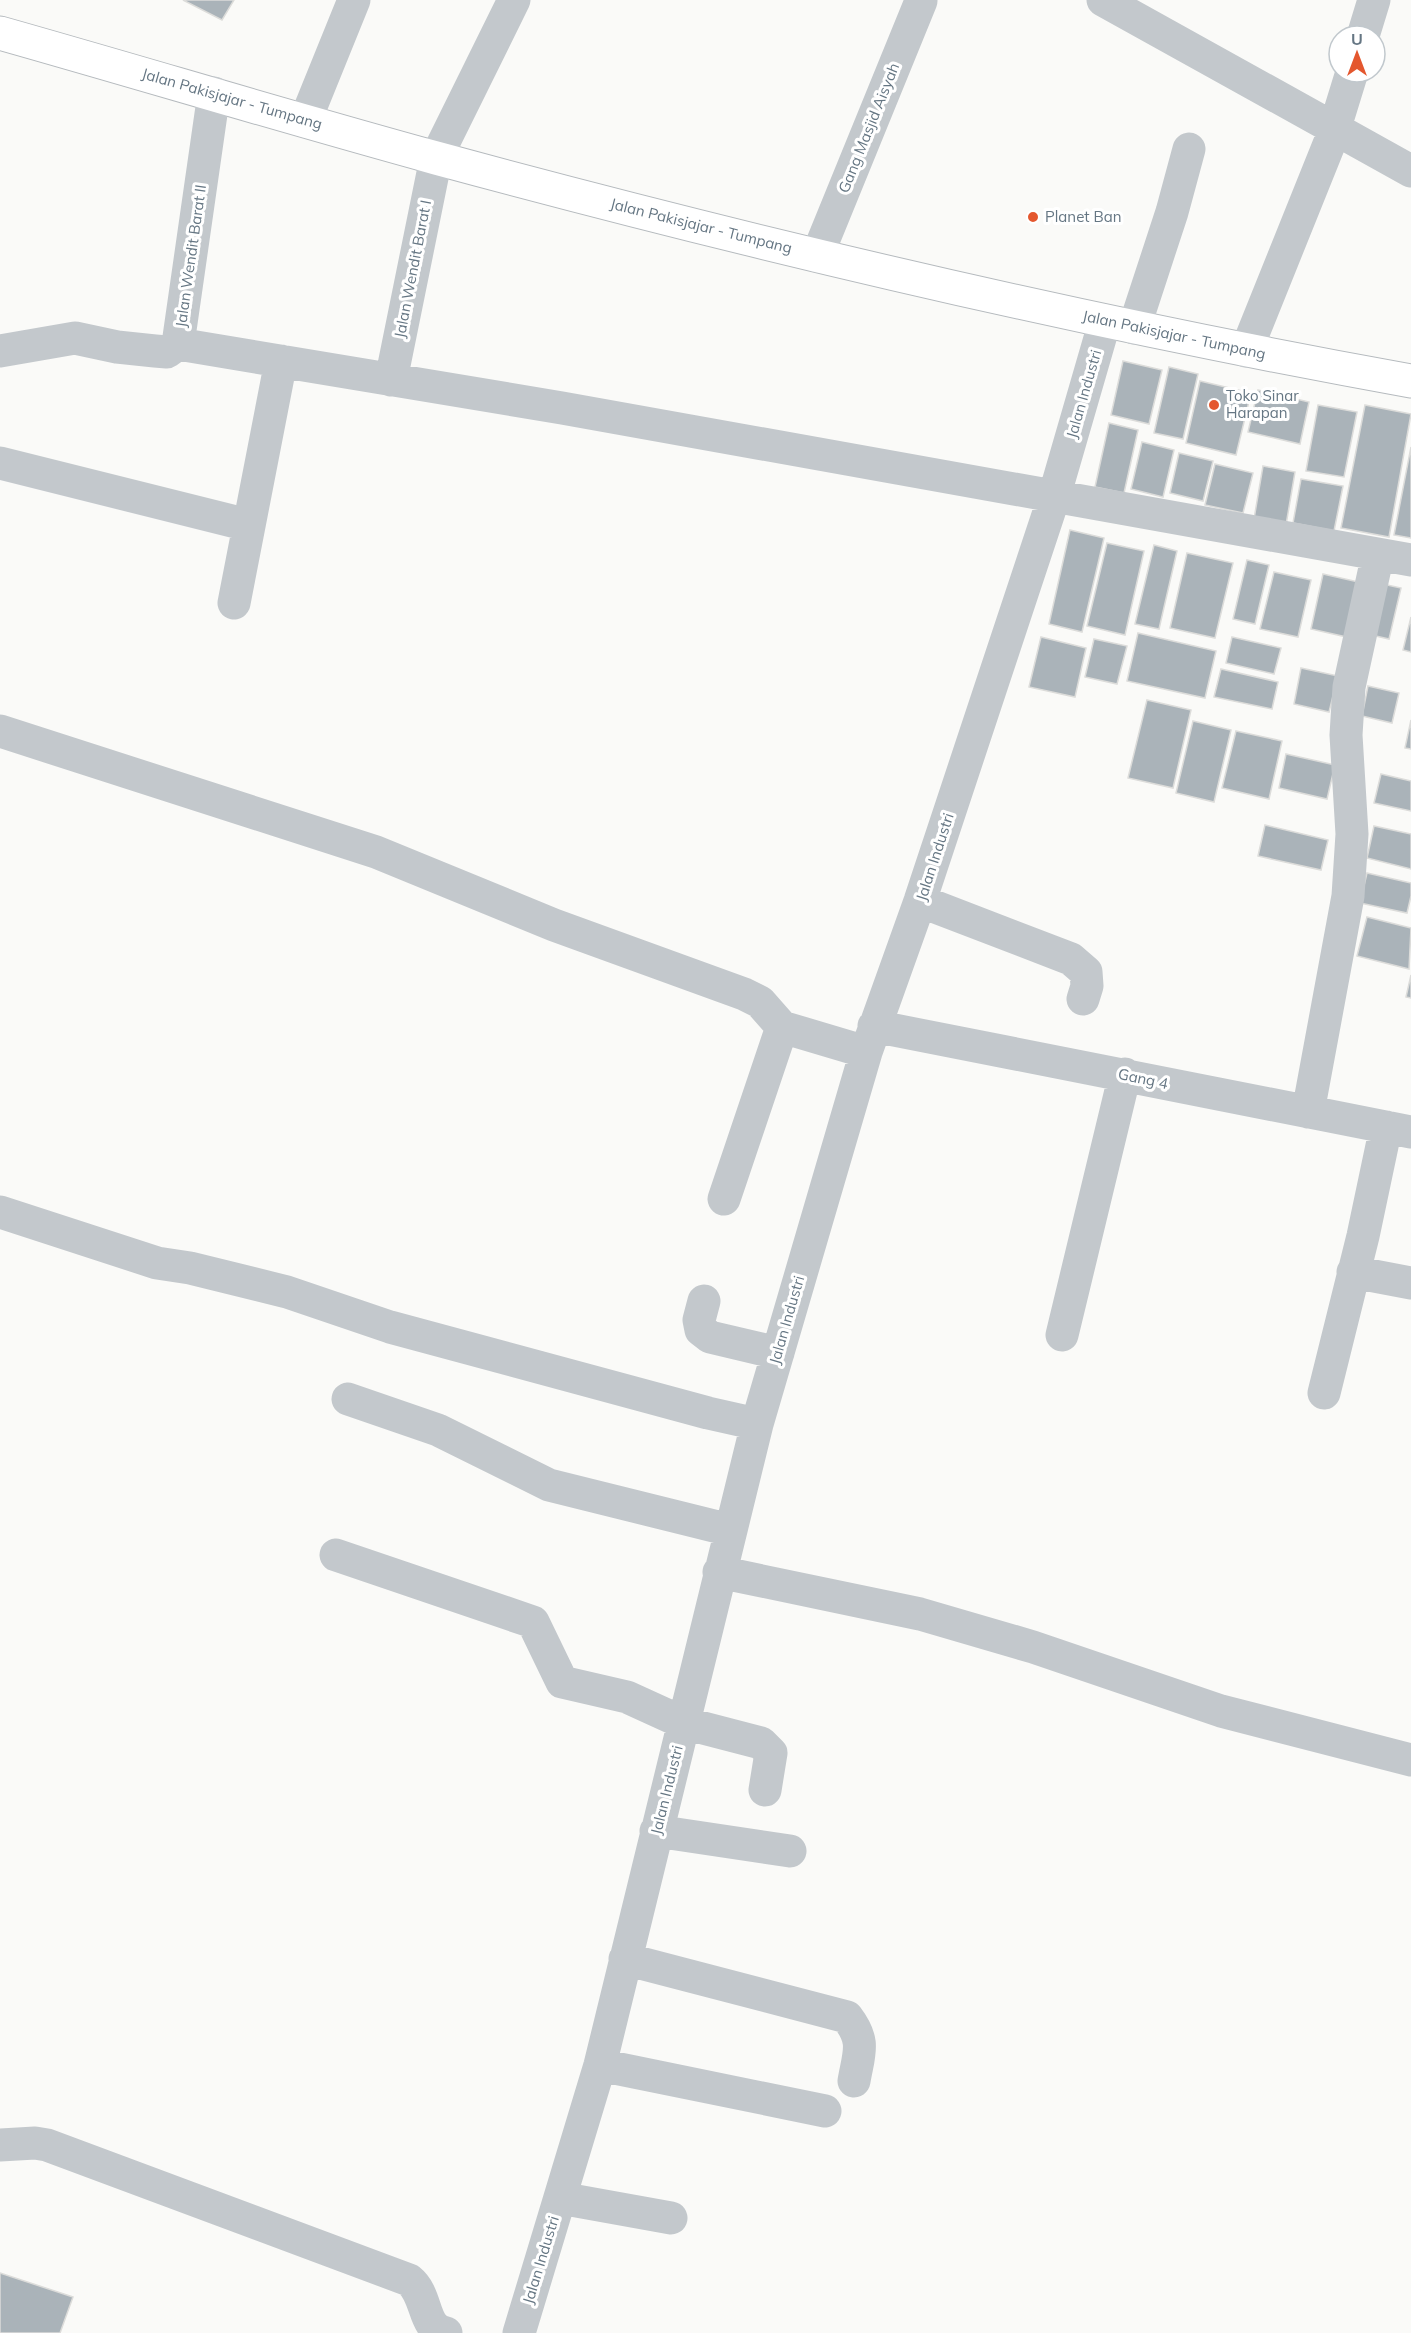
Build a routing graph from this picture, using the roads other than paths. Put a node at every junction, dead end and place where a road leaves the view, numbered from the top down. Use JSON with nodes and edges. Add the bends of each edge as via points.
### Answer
{"nodes":[{"id":1,"x":354,"y":0,"type":"edge"},
{"id":2,"x":514,"y":0,"type":"edge"},
{"id":3,"x":1103,"y":0,"type":"edge"},
{"id":4,"x":1374,"y":0,"type":"edge"},
{"id":5,"x":921,"y":1,"type":"edge"},
{"id":6,"x":1367,"y":24,"type":"edge"},
{"id":7,"x":0,"y":33,"type":"edge"},
{"id":8,"x":1348,"y":84,"type":"edge"},
{"id":9,"x":214,"y":93,"type":"junction"},
{"id":10,"x":304,"y":121,"type":"junction"},
{"id":11,"x":1335,"y":128,"type":"junction"},
{"id":12,"x":1189,"y":149,"type":"dead end"},
{"id":13,"x":436,"y":158,"type":"junction"},
{"id":14,"x":1411,"y":171,"type":"edge"},
{"id":15,"x":818,"y":256,"type":"junction"},
{"id":16,"x":1120,"y":325,"type":"junction"},
{"id":17,"x":178,"y":344,"type":"junction"},
{"id":18,"x":0,"y":351,"type":"edge"},
{"id":19,"x":1246,"y":351,"type":"junction"},
{"id":20,"x":281,"y":361,"type":"junction"},
{"id":21,"x":391,"y":380,"type":"junction"},
{"id":22,"x":1411,"y":381,"type":"edge"},
{"id":23,"x":0,"y":463,"type":"edge"},
{"id":24,"x":1054,"y":497,"type":"junction"},
{"id":25,"x":248,"y":525,"type":"junction"},
{"id":26,"x":1378,"y":554,"type":"junction"},
{"id":27,"x":1411,"y":560,"type":"edge"},
{"id":28,"x":234,"y":603,"type":"dead end"},
{"id":29,"x":0,"y":731,"type":"edge"},
{"id":30,"x":920,"y":902,"type":"junction"},
{"id":31,"x":1083,"y":999,"type":"dead end"},
{"id":32,"x":782,"y":1027,"type":"junction"},
{"id":33,"x":870,"y":1039,"type":"junction"},
{"id":34,"x":1125,"y":1074,"type":"junction"},
{"id":35,"x":1308,"y":1112,"type":"junction"},
{"id":36,"x":1399,"y":1130,"type":"edge"},
{"id":37,"x":724,"y":1199,"type":"dead end"},
{"id":38,"x":0,"y":1212,"type":"edge"},
{"id":39,"x":1353,"y":1272,"type":"junction"},
{"id":40,"x":1411,"y":1283,"type":"edge"},
{"id":41,"x":704,"y":1301,"type":"dead end"},
{"id":42,"x":1062,"y":1335,"type":"dead end"},
{"id":43,"x":778,"y":1353,"type":"junction"},
{"id":44,"x":1324,"y":1393,"type":"dead end"},
{"id":45,"x":348,"y":1399,"type":"dead end"},
{"id":46,"x":757,"y":1424,"type":"junction"},
{"id":47,"x":730,"y":1530,"type":"junction"},
{"id":48,"x":336,"y":1555,"type":"dead end"},
{"id":49,"x":719,"y":1572,"type":"junction"},
{"id":50,"x":684,"y":1723,"type":"junction"},
{"id":51,"x":1411,"y":1760,"type":"edge"},
{"id":52,"x":765,"y":1790,"type":"dead end"},
{"id":53,"x":656,"y":1831,"type":"junction"},
{"id":54,"x":790,"y":1851,"type":"dead end"},
{"id":55,"x":625,"y":1959,"type":"junction"},
{"id":56,"x":600,"y":2065,"type":"junction"},
{"id":57,"x":854,"y":2081,"type":"dead end"},
{"id":58,"x":825,"y":2111,"type":"dead end"},
{"id":59,"x":0,"y":2145,"type":"edge"},
{"id":60,"x":560,"y":2198,"type":"junction"},
{"id":61,"x":671,"y":2218,"type":"dead end"},
{"id":62,"x":446,"y":2333,"type":"edge"},
{"id":63,"x":519,"y":2333,"type":"edge"}],
"edges":[{"from":1,"to":10,"type":"street"},
{"from":2,"to":13,"type":"street","name":"Jalan Wendit Barat I"},
{"from":3,"to":11,"type":"street"},
{"from":4,"to":6,"type":"street"},
{"from":5,"to":15,"type":"street","name":"Gang Masjid Aisyah"},
{"from":7,"to":9,"type":"main road","name":"Jalan Pakisjajar - Tumpang"},
{"from":8,"to":11,"type":"street"},
{"from":9,"to":10,"type":"main road","name":"Jalan Pakisjajar - Tumpang"},
{"from":9,"to":17,"type":"street","name":"Jalan Wendit Barat II"},
{"from":10,"to":13,"type":"main road","name":"Jalan Pakisjajar - Tumpang"},
{"from":11,"to":14,"type":"street"},
{"from":11,"to":19,"type":"street"},
{"from":12,"to":16,"type":"street","name":"Jalan Industri","via":[[1172,212]]},
{"from":13,"to":15,"type":"main road","name":"Jalan Pakisjajar - Tumpang"},
{"from":13,"to":21,"type":"street","name":"Jalan Wendit Barat I"},
{"from":15,"to":16,"type":"main road","name":"Jalan Pakisjajar - Tumpang"},
{"from":16,"to":19,"type":"main road","name":"Jalan Pakisjajar - Tumpang"},
{"from":16,"to":24,"type":"street","name":"Jalan Industri"},
{"from":17,"to":18,"type":"street","name":"Jalan Wendit Barat II","via":[[167,352],[75,338]]},
{"from":17,"to":20,"type":"street"},
{"from":19,"to":22,"type":"main road","name":"Jalan Pakisjajar - Tumpang"},
{"from":20,"to":21,"type":"street"},
{"from":20,"to":25,"type":"street"},
{"from":21,"to":24,"type":"street"},
{"from":23,"to":25,"type":"street"},
{"from":24,"to":26,"type":"street"},
{"from":24,"to":30,"type":"street","name":"Jalan Industri"},
{"from":25,"to":28,"type":"street"},
{"from":26,"to":27,"type":"street"},
{"from":26,"to":35,"type":"street","via":[[1349,687],[1346,735],[1352,834],[1347,896]]},
{"from":29,"to":32,"type":"street","via":[[376,852],[554,926],[744,994],[760,1002]]},
{"from":30,"to":31,"type":"street","via":[[1071,959],[1086,972]]},
{"from":30,"to":33,"type":"street","name":"Jalan Industri"},
{"from":32,"to":33,"type":"street","name":"Gang 4"},
{"from":32,"to":37,"type":"street"},
{"from":33,"to":34,"type":"street","name":"Gang 4"},
{"from":33,"to":43,"type":"street","name":"Jalan Industri"},
{"from":34,"to":35,"type":"street","name":"Gang 4"},
{"from":34,"to":42,"type":"street"},
{"from":35,"to":36,"type":"street","name":"Gang 4"},
{"from":36,"to":39,"type":"street"},
{"from":38,"to":46,"type":"street","via":[[157,1263],[287,1292],[390,1327]]},
{"from":39,"to":40,"type":"street"},
{"from":39,"to":44,"type":"street"},
{"from":41,"to":43,"type":"street","via":[[699,1320],[702,1330],[710,1336]]},
{"from":43,"to":46,"type":"street","name":"Jalan Industri"},
{"from":45,"to":47,"type":"street","via":[[438,1430],[549,1485]]},
{"from":46,"to":47,"type":"street","name":"Jalan Industri"},
{"from":47,"to":49,"type":"street","name":"Jalan Industri"},
{"from":48,"to":50,"type":"street","via":[[533,1622],[562,1682],[627,1696]]},
{"from":49,"to":50,"type":"street","name":"Jalan Industri"},
{"from":49,"to":51,"type":"street","via":[[920,1614],[1033,1647],[1221,1711]]},
{"from":50,"to":52,"type":"street","via":[[761,1743],[771,1753]]},
{"from":50,"to":53,"type":"street","name":"Jalan Industri"},
{"from":53,"to":54,"type":"street"},
{"from":53,"to":55,"type":"street","name":"Jalan Industri"},
{"from":55,"to":56,"type":"street","name":"Jalan Industri"},
{"from":55,"to":57,"type":"street","via":[[847,2017],[860,2042]]},
{"from":56,"to":58,"type":"street"},
{"from":56,"to":60,"type":"street","name":"Jalan Industri"},
{"from":59,"to":62,"type":"street","via":[[47,2145],[409,2280],[423,2297],[432,2325]]},
{"from":60,"to":61,"type":"street"},
{"from":60,"to":63,"type":"street","name":"Jalan Industri"}]}
